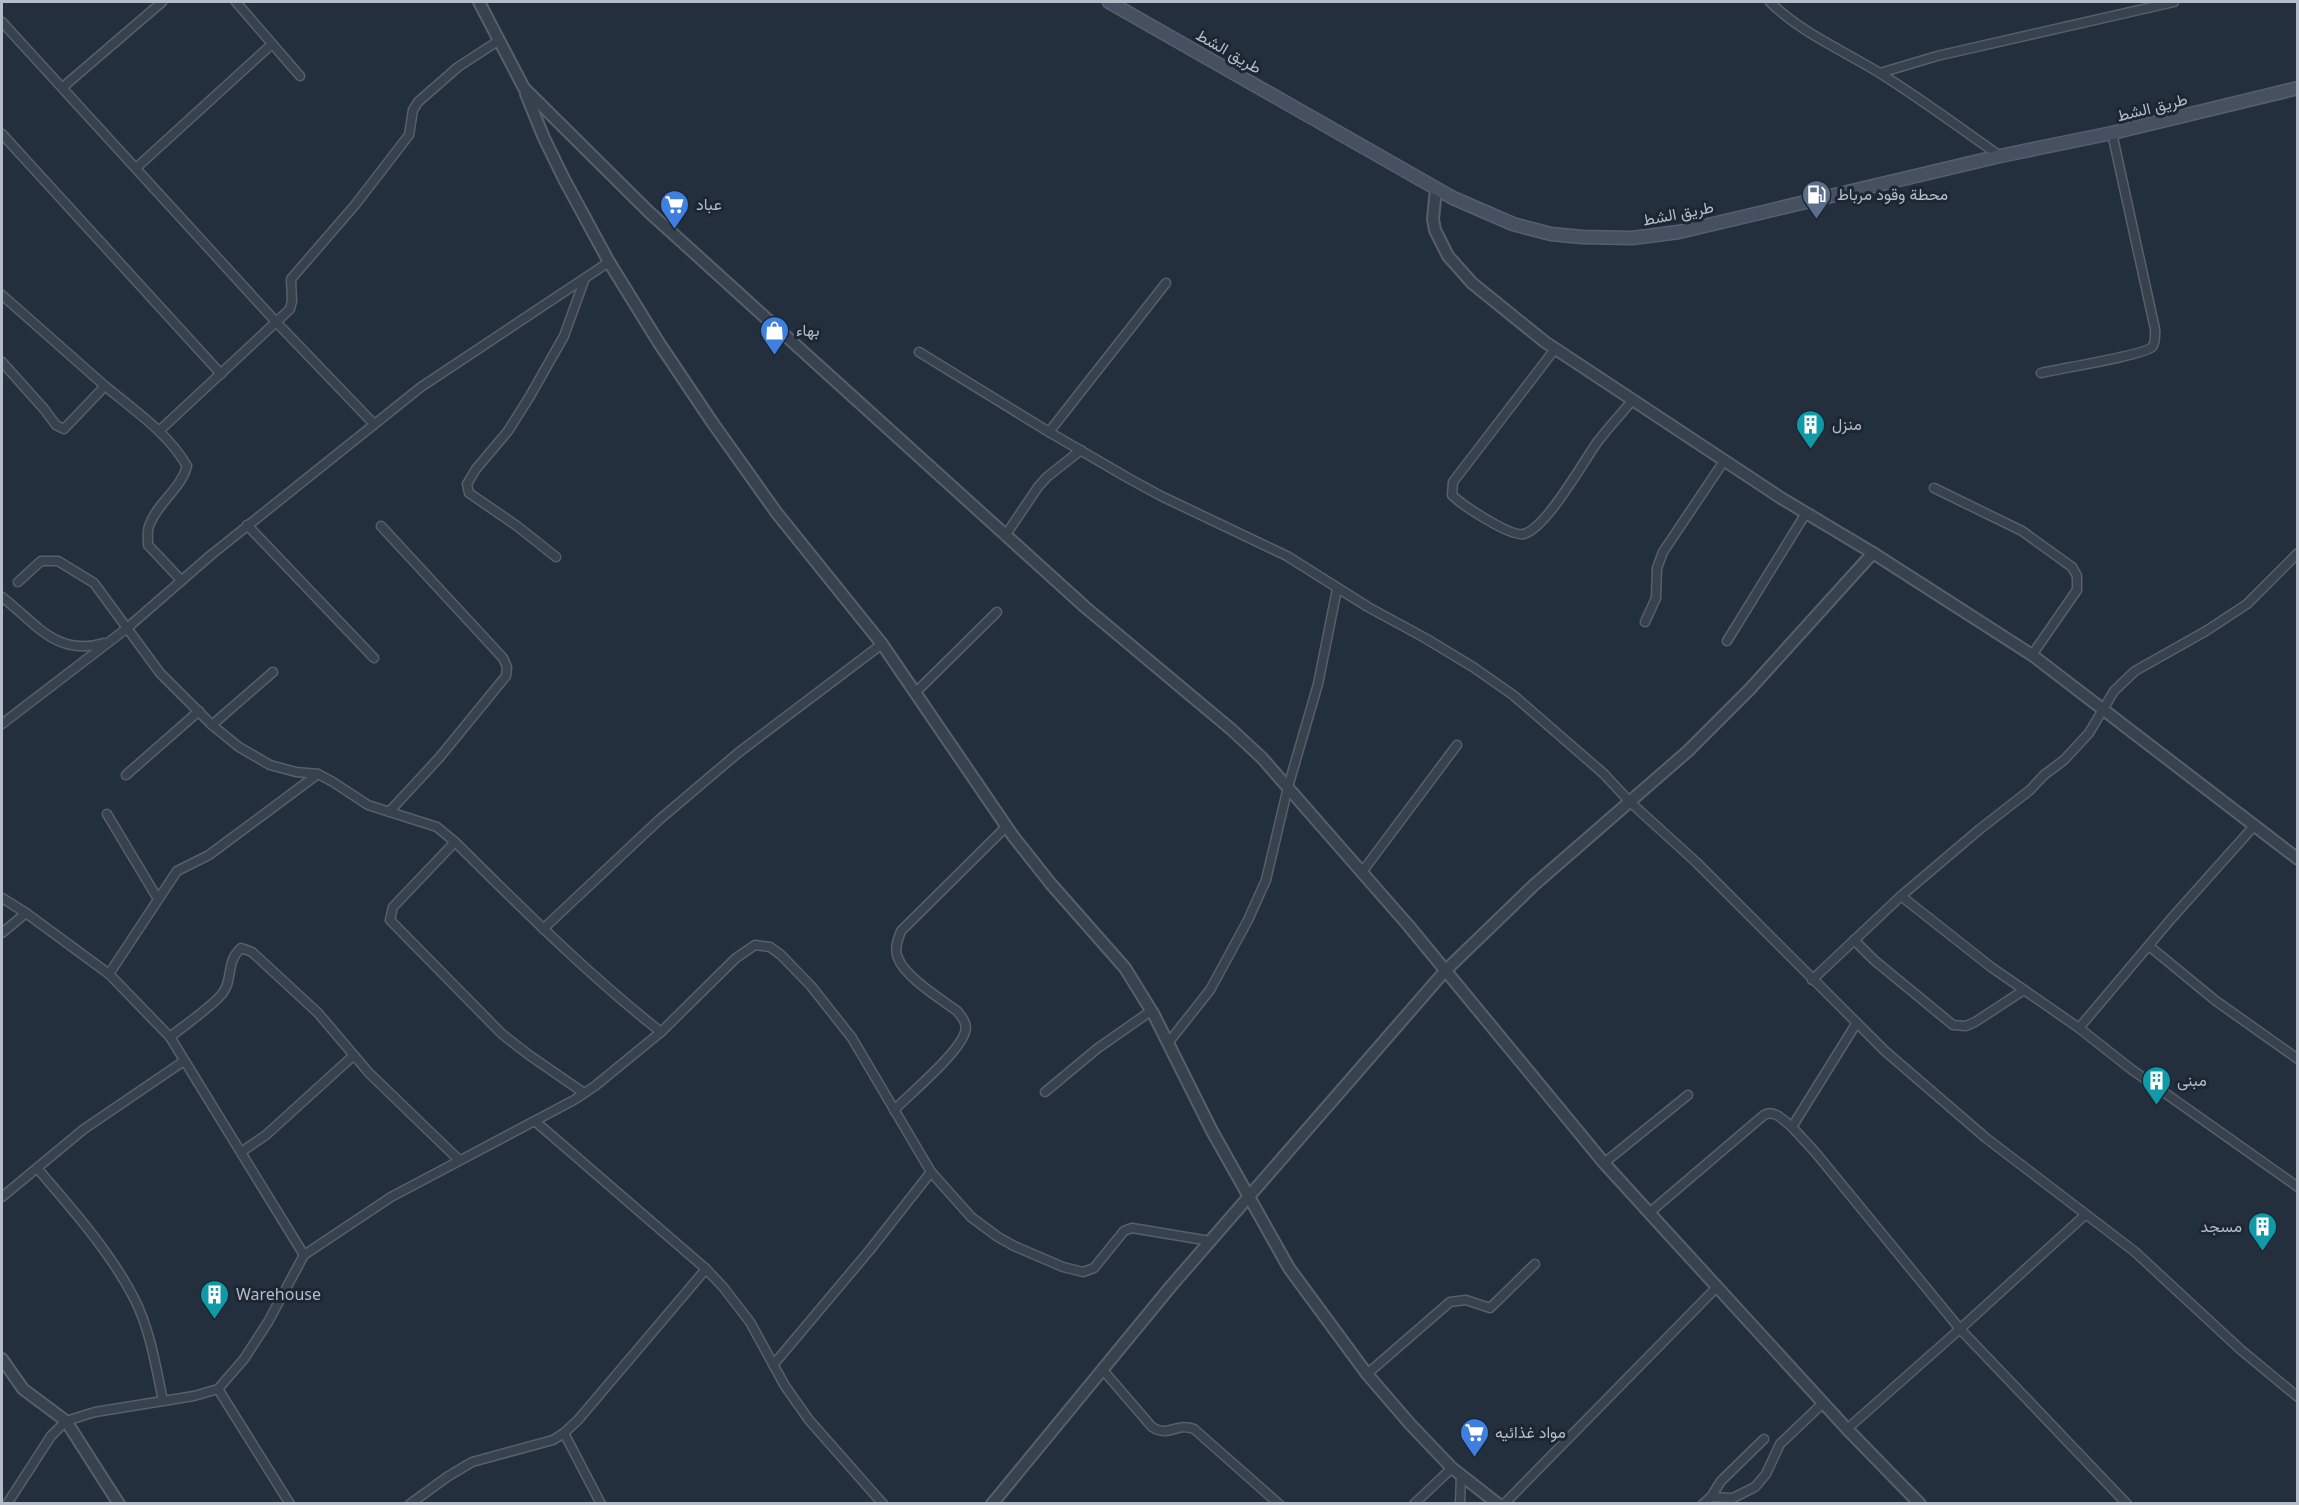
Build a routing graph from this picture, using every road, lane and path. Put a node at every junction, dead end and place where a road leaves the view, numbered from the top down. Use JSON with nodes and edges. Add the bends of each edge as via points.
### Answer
{"nodes":[{"id":1,"x":162,"y":2,"type":"edge"},
{"id":2,"x":236,"y":2,"type":"edge"},
{"id":3,"x":479,"y":2,"type":"edge"},
{"id":4,"x":1109,"y":2,"type":"edge"},
{"id":5,"x":1770,"y":2,"type":"edge"},
{"id":6,"x":2174,"y":2,"type":"edge"},
{"id":7,"x":2,"y":22,"type":"edge"},
{"id":8,"x":498,"y":41,"type":"junction"},
{"id":9,"x":272,"y":44,"type":"junction"},
{"id":10,"x":1880,"y":73,"type":"junction"},
{"id":11,"x":300,"y":76,"type":"dead end"},
{"id":12,"x":63,"y":87,"type":"junction"},
{"id":13,"x":524,"y":88,"type":"junction"},
{"id":14,"x":2298,"y":88,"type":"edge"},
{"id":15,"x":2112,"y":133,"type":"junction"},
{"id":16,"x":2,"y":134,"type":"edge"},
{"id":17,"x":2000,"y":156,"type":"junction"},
{"id":18,"x":136,"y":168,"type":"junction"},
{"id":19,"x":1436,"y":189,"type":"junction"},
{"id":20,"x":609,"y":262,"type":"junction"},
{"id":21,"x":586,"y":278,"type":"junction"},
{"id":22,"x":1166,"y":283,"type":"dead end"},
{"id":23,"x":2,"y":295,"type":"edge"},
{"id":24,"x":277,"y":323,"type":"junction"},
{"id":25,"x":1555,"y":349,"type":"junction"},
{"id":26,"x":919,"y":352,"type":"dead end"},
{"id":27,"x":2,"y":362,"type":"edge"},
{"id":28,"x":2041,"y":373,"type":"dead end"},
{"id":29,"x":221,"y":374,"type":"junction"},
{"id":30,"x":105,"y":386,"type":"junction"},
{"id":31,"x":1632,"y":401,"type":"junction"},
{"id":32,"x":373,"y":423,"type":"junction"},
{"id":33,"x":159,"y":431,"type":"junction"},
{"id":34,"x":1049,"y":432,"type":"junction"},
{"id":35,"x":1081,"y":450,"type":"junction"},
{"id":36,"x":1724,"y":461,"type":"junction"},
{"id":37,"x":1934,"y":488,"type":"dead end"},
{"id":38,"x":1806,"y":513,"type":"junction"},
{"id":39,"x":247,"y":525,"type":"junction"},
{"id":40,"x":381,"y":526,"type":"dead end"},
{"id":41,"x":1005,"y":536,"type":"junction"},
{"id":42,"x":1873,"y":553,"type":"junction"},
{"id":43,"x":2298,"y":553,"type":"edge"},
{"id":44,"x":556,"y":557,"type":"dead end"},
{"id":45,"x":181,"y":580,"type":"junction"},
{"id":46,"x":18,"y":582,"type":"dead end"},
{"id":47,"x":1337,"y":589,"type":"junction"},
{"id":48,"x":2,"y":597,"type":"edge"},
{"id":49,"x":997,"y":612,"type":"dead end"},
{"id":50,"x":1645,"y":622,"type":"dead end"},
{"id":51,"x":126,"y":628,"type":"junction"},
{"id":52,"x":1727,"y":641,"type":"dead end"},
{"id":53,"x":109,"y":642,"type":"junction"},
{"id":54,"x":882,"y":644,"type":"junction"},
{"id":55,"x":2032,"y":655,"type":"junction"},
{"id":56,"x":374,"y":658,"type":"dead end"},
{"id":57,"x":273,"y":672,"type":"dead end"},
{"id":58,"x":916,"y":692,"type":"junction"},
{"id":59,"x":2103,"y":709,"type":"junction"},
{"id":60,"x":198,"y":711,"type":"junction"},
{"id":61,"x":2,"y":724,"type":"edge"},
{"id":62,"x":212,"y":725,"type":"junction"},
{"id":63,"x":1458,"y":744,"type":"dead end"},
{"id":64,"x":318,"y":774,"type":"junction"},
{"id":65,"x":126,"y":775,"type":"dead end"},
{"id":66,"x":1288,"y":787,"type":"junction"},
{"id":67,"x":1630,"y":802,"type":"junction"},
{"id":68,"x":389,"y":812,"type":"junction"},
{"id":69,"x":108,"y":814,"type":"dead end"},
{"id":70,"x":2255,"y":825,"type":"junction"},
{"id":71,"x":1007,"y":826,"type":"junction"},
{"id":72,"x":455,"y":842,"type":"junction"},
{"id":73,"x":2298,"y":860,"type":"edge"},
{"id":74,"x":1362,"y":872,"type":"junction"},
{"id":75,"x":1901,"y":896,"type":"junction"},
{"id":76,"x":2,"y":898,"type":"edge"},
{"id":77,"x":158,"y":899,"type":"junction"},
{"id":78,"x":26,"y":913,"type":"junction"},
{"id":79,"x":543,"y":929,"type":"junction"},
{"id":80,"x":2,"y":933,"type":"edge"},
{"id":81,"x":1854,"y":940,"type":"junction"},
{"id":82,"x":2149,"y":946,"type":"junction"},
{"id":83,"x":1445,"y":971,"type":"junction"},
{"id":84,"x":109,"y":974,"type":"junction"},
{"id":85,"x":1812,"y":980,"type":"junction"},
{"id":86,"x":2024,"y":990,"type":"junction"},
{"id":87,"x":1151,"y":1011,"type":"junction"},
{"id":88,"x":1856,"y":1024,"type":"junction"},
{"id":89,"x":2079,"y":1028,"type":"junction"},
{"id":90,"x":661,"y":1032,"type":"junction"},
{"id":91,"x":170,"y":1037,"type":"junction"},
{"id":92,"x":1168,"y":1043,"type":"junction"},
{"id":93,"x":353,"y":1056,"type":"junction"},
{"id":94,"x":2298,"y":1059,"type":"edge"},
{"id":95,"x":184,"y":1061,"type":"junction"},
{"id":96,"x":1045,"y":1092,"type":"dead end"},
{"id":97,"x":584,"y":1093,"type":"junction"},
{"id":98,"x":1688,"y":1095,"type":"dead end"},
{"id":99,"x":894,"y":1110,"type":"junction"},
{"id":100,"x":536,"y":1122,"type":"junction"},
{"id":101,"x":1792,"y":1127,"type":"junction"},
{"id":102,"x":241,"y":1152,"type":"junction"},
{"id":103,"x":459,"y":1160,"type":"junction"},
{"id":104,"x":1604,"y":1162,"type":"junction"},
{"id":105,"x":38,"y":1168,"type":"junction"},
{"id":106,"x":931,"y":1172,"type":"junction"},
{"id":107,"x":2298,"y":1187,"type":"edge"},
{"id":108,"x":2,"y":1197,"type":"edge"},
{"id":109,"x":1248,"y":1197,"type":"junction"},
{"id":110,"x":1649,"y":1213,"type":"junction"},
{"id":111,"x":2085,"y":1215,"type":"junction"},
{"id":112,"x":1210,"y":1241,"type":"junction"},
{"id":113,"x":304,"y":1255,"type":"junction"},
{"id":114,"x":1535,"y":1264,"type":"dead end"},
{"id":115,"x":706,"y":1269,"type":"junction"},
{"id":116,"x":1718,"y":1287,"type":"junction"},
{"id":117,"x":1960,"y":1329,"type":"junction"},
{"id":118,"x":2,"y":1359,"type":"edge"},
{"id":119,"x":774,"y":1364,"type":"junction"},
{"id":120,"x":1102,"y":1369,"type":"junction"},
{"id":121,"x":1367,"y":1374,"type":"junction"},
{"id":122,"x":218,"y":1389,"type":"junction"},
{"id":123,"x":2298,"y":1397,"type":"edge"},
{"id":124,"x":163,"y":1401,"type":"junction"},
{"id":125,"x":1823,"y":1403,"type":"junction"},
{"id":126,"x":66,"y":1421,"type":"junction"},
{"id":127,"x":1847,"y":1429,"type":"junction"},
{"id":128,"x":564,"y":1433,"type":"junction"},
{"id":129,"x":1764,"y":1439,"type":"dead end"},
{"id":130,"x":1457,"y":1472,"type":"junction"},
{"id":131,"x":1711,"y":1497,"type":"junction"},
{"id":132,"x":7,"y":1503,"type":"edge"},
{"id":133,"x":119,"y":1503,"type":"edge"},
{"id":134,"x":290,"y":1503,"type":"edge"},
{"id":135,"x":410,"y":1503,"type":"edge"},
{"id":136,"x":601,"y":1503,"type":"edge"},
{"id":137,"x":883,"y":1503,"type":"edge"},
{"id":138,"x":992,"y":1503,"type":"edge"},
{"id":139,"x":1279,"y":1503,"type":"edge"},
{"id":140,"x":1414,"y":1503,"type":"edge"},
{"id":141,"x":1460,"y":1503,"type":"edge"},
{"id":142,"x":1498,"y":1503,"type":"edge"},
{"id":143,"x":1504,"y":1503,"type":"edge"},
{"id":144,"x":1703,"y":1503,"type":"edge"},
{"id":145,"x":1920,"y":1503,"type":"edge"},
{"id":146,"x":2127,"y":1503,"type":"edge"}],
"edges":[{"from":1,"to":12,"type":"street"},
{"from":2,"to":9,"type":"street"},
{"from":3,"to":8,"type":"street"},
{"from":4,"to":19,"type":"main road","name":"طريق الشط"},
{"from":5,"to":10,"type":"street"},
{"from":6,"to":10,"type":"street","via":[[1937,56]]},
{"from":7,"to":12,"type":"street"},
{"from":8,"to":13,"type":"street"},
{"from":8,"to":24,"type":"street","via":[[458,67],[418,102],[409,135],[291,279],[290,309]]},
{"from":9,"to":11,"type":"street"},
{"from":9,"to":18,"type":"street"},
{"from":10,"to":17,"type":"street"},
{"from":12,"to":18,"type":"street"},
{"from":13,"to":20,"type":"street","via":[[559,169]]},
{"from":13,"to":41,"type":"street","via":[[649,213]]},
{"from":14,"to":15,"type":"main road","name":"طريق الشط"},
{"from":15,"to":17,"type":"main road","name":"طريق الشط"},
{"from":15,"to":28,"type":"street","via":[[2155,329],[2154,345]]},
{"from":16,"to":29,"type":"street"},
{"from":17,"to":19,"type":"main road","name":"طريق الشط","via":[[1690,229],[1632,238],[1530,230]]},
{"from":18,"to":24,"type":"street"},
{"from":19,"to":25,"type":"street","via":[[1435,230],[1448,255],[1472,283]]},
{"from":20,"to":21,"type":"street"},
{"from":20,"to":54,"type":"street","via":[[757,485]]},
{"from":21,"to":32,"type":"street","via":[[468,353]]},
{"from":21,"to":44,"type":"street","via":[[564,336],[530,396],[467,484],[469,493]]},
{"from":22,"to":34,"type":"street"},
{"from":23,"to":30,"type":"street"},
{"from":24,"to":29,"type":"street"},
{"from":24,"to":32,"type":"street"},
{"from":25,"to":31,"type":"street"},
{"from":25,"to":31,"type":"street","via":[[1461,470],[1451,486],[1453,497],[1509,532],[1526,533],[1539,525]]},
{"from":26,"to":34,"type":"street"},
{"from":27,"to":30,"type":"street","via":[[56,425],[64,429]]},
{"from":29,"to":33,"type":"street"},
{"from":30,"to":33,"type":"street"},
{"from":31,"to":36,"type":"street"},
{"from":32,"to":39,"type":"street"},
{"from":33,"to":45,"type":"street","via":[[187,466],[184,478],[148,526],[148,545]]},
{"from":34,"to":35,"type":"street"},
{"from":35,"to":41,"type":"street","via":[[1047,477]]},
{"from":35,"to":47,"type":"street","via":[[1161,496],[1287,556]]},
{"from":36,"to":38,"type":"street"},
{"from":36,"to":50,"type":"street","via":[[1663,552],[1657,568],[1656,598]]},
{"from":37,"to":55,"type":"street","via":[[2022,531],[2076,572],[2077,590]]},
{"from":38,"to":42,"type":"street"},
{"from":38,"to":52,"type":"street"},
{"from":39,"to":45,"type":"street"},
{"from":39,"to":56,"type":"street"},
{"from":40,"to":68,"type":"street","via":[[503,658],[507,667],[506,676]]},
{"from":41,"to":66,"type":"street","via":[[1232,730]]},
{"from":42,"to":55,"type":"street"},
{"from":42,"to":67,"type":"street","via":[[1750,689]]},
{"from":43,"to":59,"type":"street","via":[[2238,610],[2135,671],[2114,691]]},
{"from":45,"to":51,"type":"street"},
{"from":46,"to":51,"type":"street","via":[[41,561],[58,561],[94,583]]},
{"from":47,"to":66,"type":"street","via":[[1317,684]]},
{"from":47,"to":67,"type":"street","via":[[1513,695],[1604,774]]},
{"from":48,"to":53,"type":"street","via":[[65,646],[89,647]]},
{"from":49,"to":58,"type":"street"},
{"from":51,"to":53,"type":"street"},
{"from":51,"to":60,"type":"street","via":[[160,673]]},
{"from":53,"to":61,"type":"street"},
{"from":54,"to":58,"type":"street"},
{"from":54,"to":79,"type":"street","via":[[738,753],[659,820]]},
{"from":55,"to":59,"type":"street"},
{"from":57,"to":62,"type":"street"},
{"from":58,"to":71,"type":"street"},
{"from":59,"to":70,"type":"street"},
{"from":59,"to":75,"type":"street","via":[[2089,733],[2064,760]]},
{"from":60,"to":62,"type":"street"},
{"from":60,"to":65,"type":"street"},
{"from":62,"to":64,"type":"street","via":[[270,765]]},
{"from":63,"to":74,"type":"street"},
{"from":64,"to":68,"type":"street"},
{"from":64,"to":77,"type":"street","via":[[209,855],[177,871]]},
{"from":66,"to":74,"type":"street"},
{"from":66,"to":92,"type":"street","via":[[1261,893],[1210,990]]},
{"from":67,"to":83,"type":"street","via":[[1534,885]]},
{"from":67,"to":85,"type":"street","via":[[1696,862]]},
{"from":68,"to":72,"type":"street","via":[[437,827]]},
{"from":69,"to":77,"type":"street"},
{"from":70,"to":73,"type":"street"},
{"from":70,"to":82,"type":"street"},
{"from":71,"to":87,"type":"street","via":[[1051,884],[1125,968]]},
{"from":71,"to":99,"type":"street","via":[[908,923],[896,943],[897,957],[906,971],[957,1011],[964,1019],[966,1031],[958,1047]]},
{"from":72,"to":79,"type":"street"},
{"from":72,"to":97,"type":"street","via":[[393,907],[390,920],[502,1034]]},
{"from":74,"to":83,"type":"street"},
{"from":75,"to":81,"type":"street"},
{"from":75,"to":86,"type":"street"},
{"from":76,"to":78,"type":"street"},
{"from":77,"to":84,"type":"street"},
{"from":78,"to":80,"type":"street"},
{"from":78,"to":84,"type":"street"},
{"from":79,"to":90,"type":"street"},
{"from":81,"to":85,"type":"street"},
{"from":81,"to":86,"type":"street","via":[[1953,1025],[1975,1022]]},
{"from":82,"to":89,"type":"street"},
{"from":82,"to":94,"type":"street","via":[[2216,1001]]},
{"from":83,"to":104,"type":"street"},
{"from":83,"to":109,"type":"street"},
{"from":84,"to":91,"type":"street"},
{"from":85,"to":88,"type":"street"},
{"from":86,"to":89,"type":"street"},
{"from":87,"to":92,"type":"street"},
{"from":87,"to":96,"type":"street"},
{"from":88,"to":101,"type":"street"},
{"from":88,"to":111,"type":"street","via":[[1986,1138]]},
{"from":89,"to":107,"type":"street"},
{"from":90,"to":97,"type":"street"},
{"from":90,"to":99,"type":"street","via":[[736,958],[755,945],[770,947],[811,986],[852,1038]]},
{"from":91,"to":93,"type":"street","via":[[222,994],[233,955],[241,948],[252,952],[318,1013]]},
{"from":91,"to":95,"type":"street"},
{"from":92,"to":109,"type":"street"},
{"from":93,"to":102,"type":"street","via":[[266,1135]]},
{"from":93,"to":103,"type":"street"},
{"from":95,"to":102,"type":"street"},
{"from":95,"to":105,"type":"street","via":[[84,1129]]},
{"from":97,"to":100,"type":"street"},
{"from":98,"to":104,"type":"street"},
{"from":99,"to":106,"type":"street"},
{"from":100,"to":103,"type":"street"},
{"from":100,"to":115,"type":"street"},
{"from":101,"to":110,"type":"street","via":[[1775,1114],[1764,1115]]},
{"from":101,"to":117,"type":"street"},
{"from":102,"to":113,"type":"street"},
{"from":103,"to":113,"type":"street","via":[[391,1197]]},
{"from":104,"to":110,"type":"street"},
{"from":105,"to":108,"type":"street"},
{"from":105,"to":124,"type":"street","via":[[88,1228],[135,1299]]},
{"from":106,"to":112,"type":"street","via":[[971,1217],[998,1237],[1072,1270],[1094,1268],[1124,1231],[1132,1228]]},
{"from":106,"to":119,"type":"street"},
{"from":109,"to":112,"type":"street"},
{"from":109,"to":121,"type":"street","via":[[1289,1268]]},
{"from":110,"to":116,"type":"street"},
{"from":111,"to":117,"type":"street"},
{"from":111,"to":123,"type":"street","via":[[2134,1251]]},
{"from":112,"to":120,"type":"street"},
{"from":113,"to":122,"type":"street","via":[[268,1322]]},
{"from":114,"to":121,"type":"street","via":[[1490,1308],[1466,1300],[1450,1302]]},
{"from":115,"to":119,"type":"street","via":[[750,1322]]},
{"from":115,"to":128,"type":"street"},
{"from":116,"to":125,"type":"street"},
{"from":116,"to":143,"type":"street"},
{"from":117,"to":127,"type":"street"},
{"from":117,"to":146,"type":"street"},
{"from":118,"to":126,"type":"street","via":[[23,1389]]},
{"from":119,"to":137,"type":"street","via":[[809,1420]]},
{"from":120,"to":138,"type":"street"},
{"from":120,"to":139,"type":"street","via":[[1152,1427],[1160,1432],[1180,1427],[1194,1429]]},
{"from":121,"to":130,"type":"street"},
{"from":122,"to":124,"type":"street"},
{"from":122,"to":134,"type":"street"},
{"from":124,"to":126,"type":"street"},
{"from":125,"to":127,"type":"street"},
{"from":125,"to":131,"type":"street","via":[[1780,1444],[1755,1487],[1733,1498]]},
{"from":126,"to":132,"type":"street","via":[[51,1436]]},
{"from":126,"to":133,"type":"street"},
{"from":127,"to":145,"type":"street"},
{"from":128,"to":135,"type":"street","via":[[553,1440],[472,1462]]},
{"from":128,"to":136,"type":"street"},
{"from":129,"to":131,"type":"street","via":[[1721,1481]]},
{"from":130,"to":140,"type":"street"},
{"from":130,"to":141,"type":"street"},
{"from":130,"to":142,"type":"street"},
{"from":131,"to":144,"type":"street"}]}
